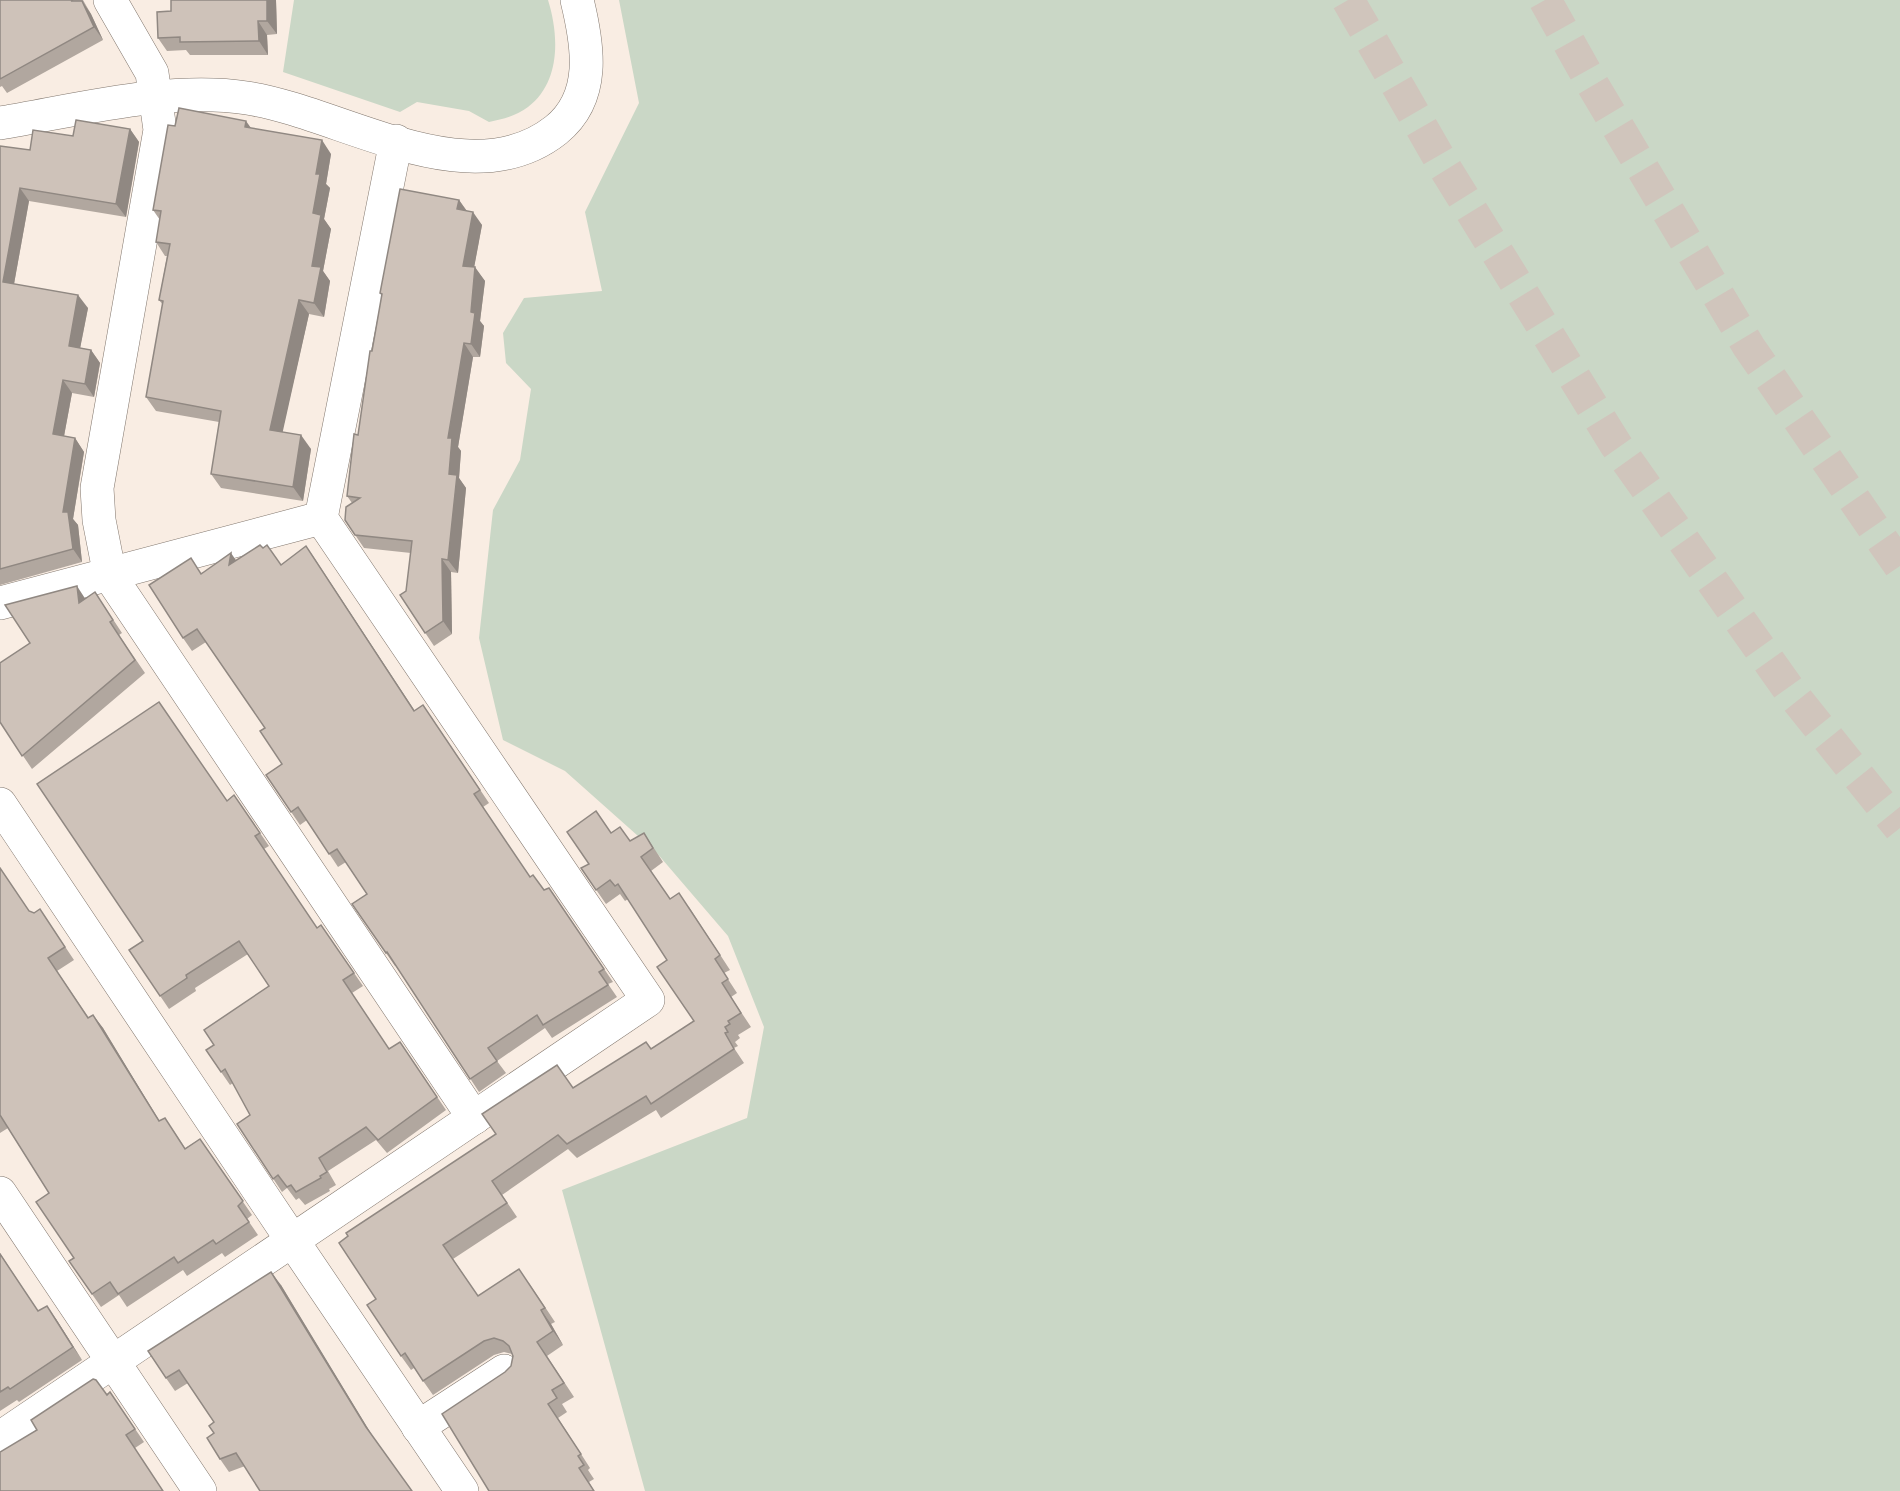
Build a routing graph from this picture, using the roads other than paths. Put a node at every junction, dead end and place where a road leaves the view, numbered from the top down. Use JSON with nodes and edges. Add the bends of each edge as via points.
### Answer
{"nodes":[{"id":1,"x":110,"y":0,"type":"edge"},
{"id":2,"x":577,"y":0,"type":"edge"},
{"id":3,"x":155,"y":99,"type":"junction"},
{"id":4,"x":0,"y":123,"type":"edge"},
{"id":5,"x":396,"y":141,"type":"junction"},
{"id":6,"x":321,"y":518,"type":"junction"},
{"id":7,"x":110,"y":576,"type":"junction"},
{"id":8,"x":0,"y":603,"type":"edge"},
{"id":9,"x":0,"y":804,"type":"edge"},
{"id":10,"x":474,"y":1118,"type":"junction"},
{"id":11,"x":0,"y":1193,"type":"edge"},
{"id":12,"x":292,"y":1240,"type":"junction"},
{"id":13,"x":112,"y":1361,"type":"junction"},
{"id":14,"x":504,"y":1371,"type":"edge"},
{"id":15,"x":418,"y":1427,"type":"junction"},
{"id":16,"x":0,"y":1438,"type":"edge"},
{"id":17,"x":200,"y":1491,"type":"edge"},
{"id":18,"x":462,"y":1491,"type":"edge"}],
"edges":[{"from":1,"to":3,"type":"street","via":[[152,73]]},
{"from":2,"to":5,"type":"street","via":[[586,39],[587,76],[573,110],[547,137],[504,154],[472,158]]},
{"from":3,"to":4,"type":"street"},
{"from":3,"to":5,"type":"street","via":[[211,95],[247,98]]},
{"from":3,"to":7,"type":"street","via":[[160,130],[97,488]]},
{"from":5,"to":6,"type":"street"},
{"from":6,"to":7,"type":"street"},
{"from":6,"to":10,"type":"street","via":[[648,1000]]},
{"from":7,"to":8,"type":"street"},
{"from":7,"to":10,"type":"street"},
{"from":9,"to":12,"type":"street"},
{"from":10,"to":12,"type":"street"},
{"from":11,"to":13,"type":"street"},
{"from":12,"to":13,"type":"street"},
{"from":12,"to":15,"type":"street"},
{"from":13,"to":16,"type":"street"},
{"from":13,"to":17,"type":"street"},
{"from":14,"to":15,"type":"street"},
{"from":15,"to":18,"type":"street"}]}
